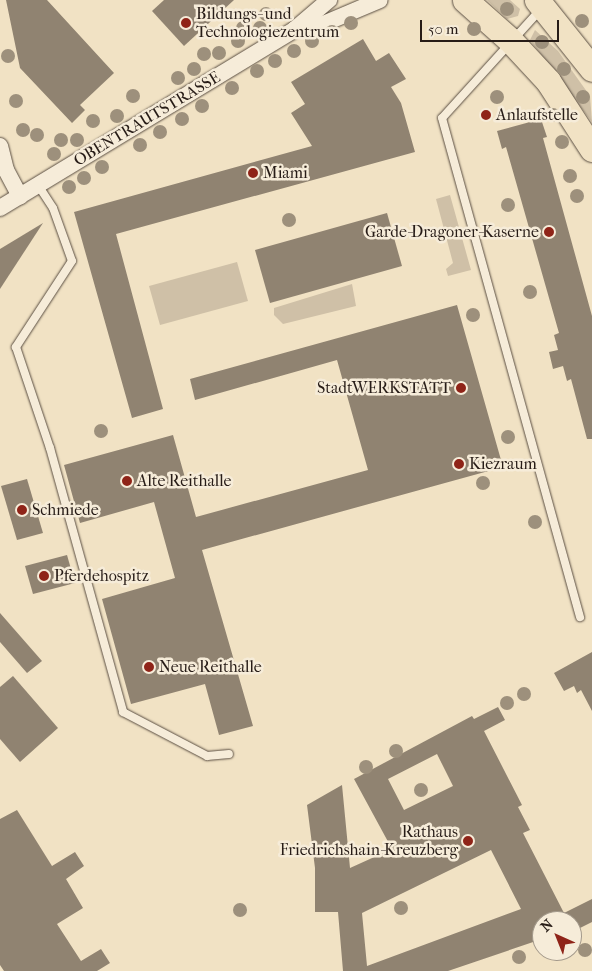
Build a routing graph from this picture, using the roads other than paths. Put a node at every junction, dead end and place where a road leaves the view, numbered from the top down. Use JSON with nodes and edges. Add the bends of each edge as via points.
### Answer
{"nodes":[{"id":1,"x":328,"y":0,"type":"edge"},
{"id":2,"x":380,"y":0,"type":"edge"},
{"id":3,"x":465,"y":0,"type":"edge"},
{"id":4,"x":540,"y":3,"type":"edge"},
{"id":5,"x":295,"y":29,"type":"junction"},
{"id":6,"x":510,"y":40,"type":"junction"},
{"id":7,"x":592,"y":69,"type":"edge"},
{"id":8,"x":0,"y":146,"type":"edge"},
{"id":9,"x":592,"y":149,"type":"edge"},
{"id":10,"x":38,"y":185,"type":"junction"},
{"id":11,"x":20,"y":196,"type":"junction"},
{"id":12,"x":0,"y":208,"type":"edge"},
{"id":13,"x":580,"y":617,"type":"dead end"},
{"id":14,"x":229,"y":754,"type":"dead end"}],
"edges":[{"from":1,"to":5,"type":"street","name":"OBENTRAUTSTRASSE"},
{"from":2,"to":5,"type":"street","name":"OBENTRAUTSTRASSE","via":[[316,27]]},
{"from":3,"to":6,"type":"main road"},
{"from":4,"to":6,"type":"lane"},
{"from":4,"to":7,"type":"main road"},
{"from":5,"to":10,"type":"street","name":"OBENTRAUTSTRASSE"},
{"from":6,"to":9,"type":"main road","via":[[559,94]]},
{"from":6,"to":13,"type":"lane","via":[[442,118]]},
{"from":8,"to":11,"type":"street","via":[[6,170]]},
{"from":10,"to":11,"type":"street","name":"OBENTRAUTSTRASSE"},
{"from":10,"to":14,"type":"lane","via":[[53,208],[72,261],[16,347],[50,448],[123,712],[207,756]]},
{"from":11,"to":12,"type":"street","name":"OBENTRAUTSTRASSE"}]}
